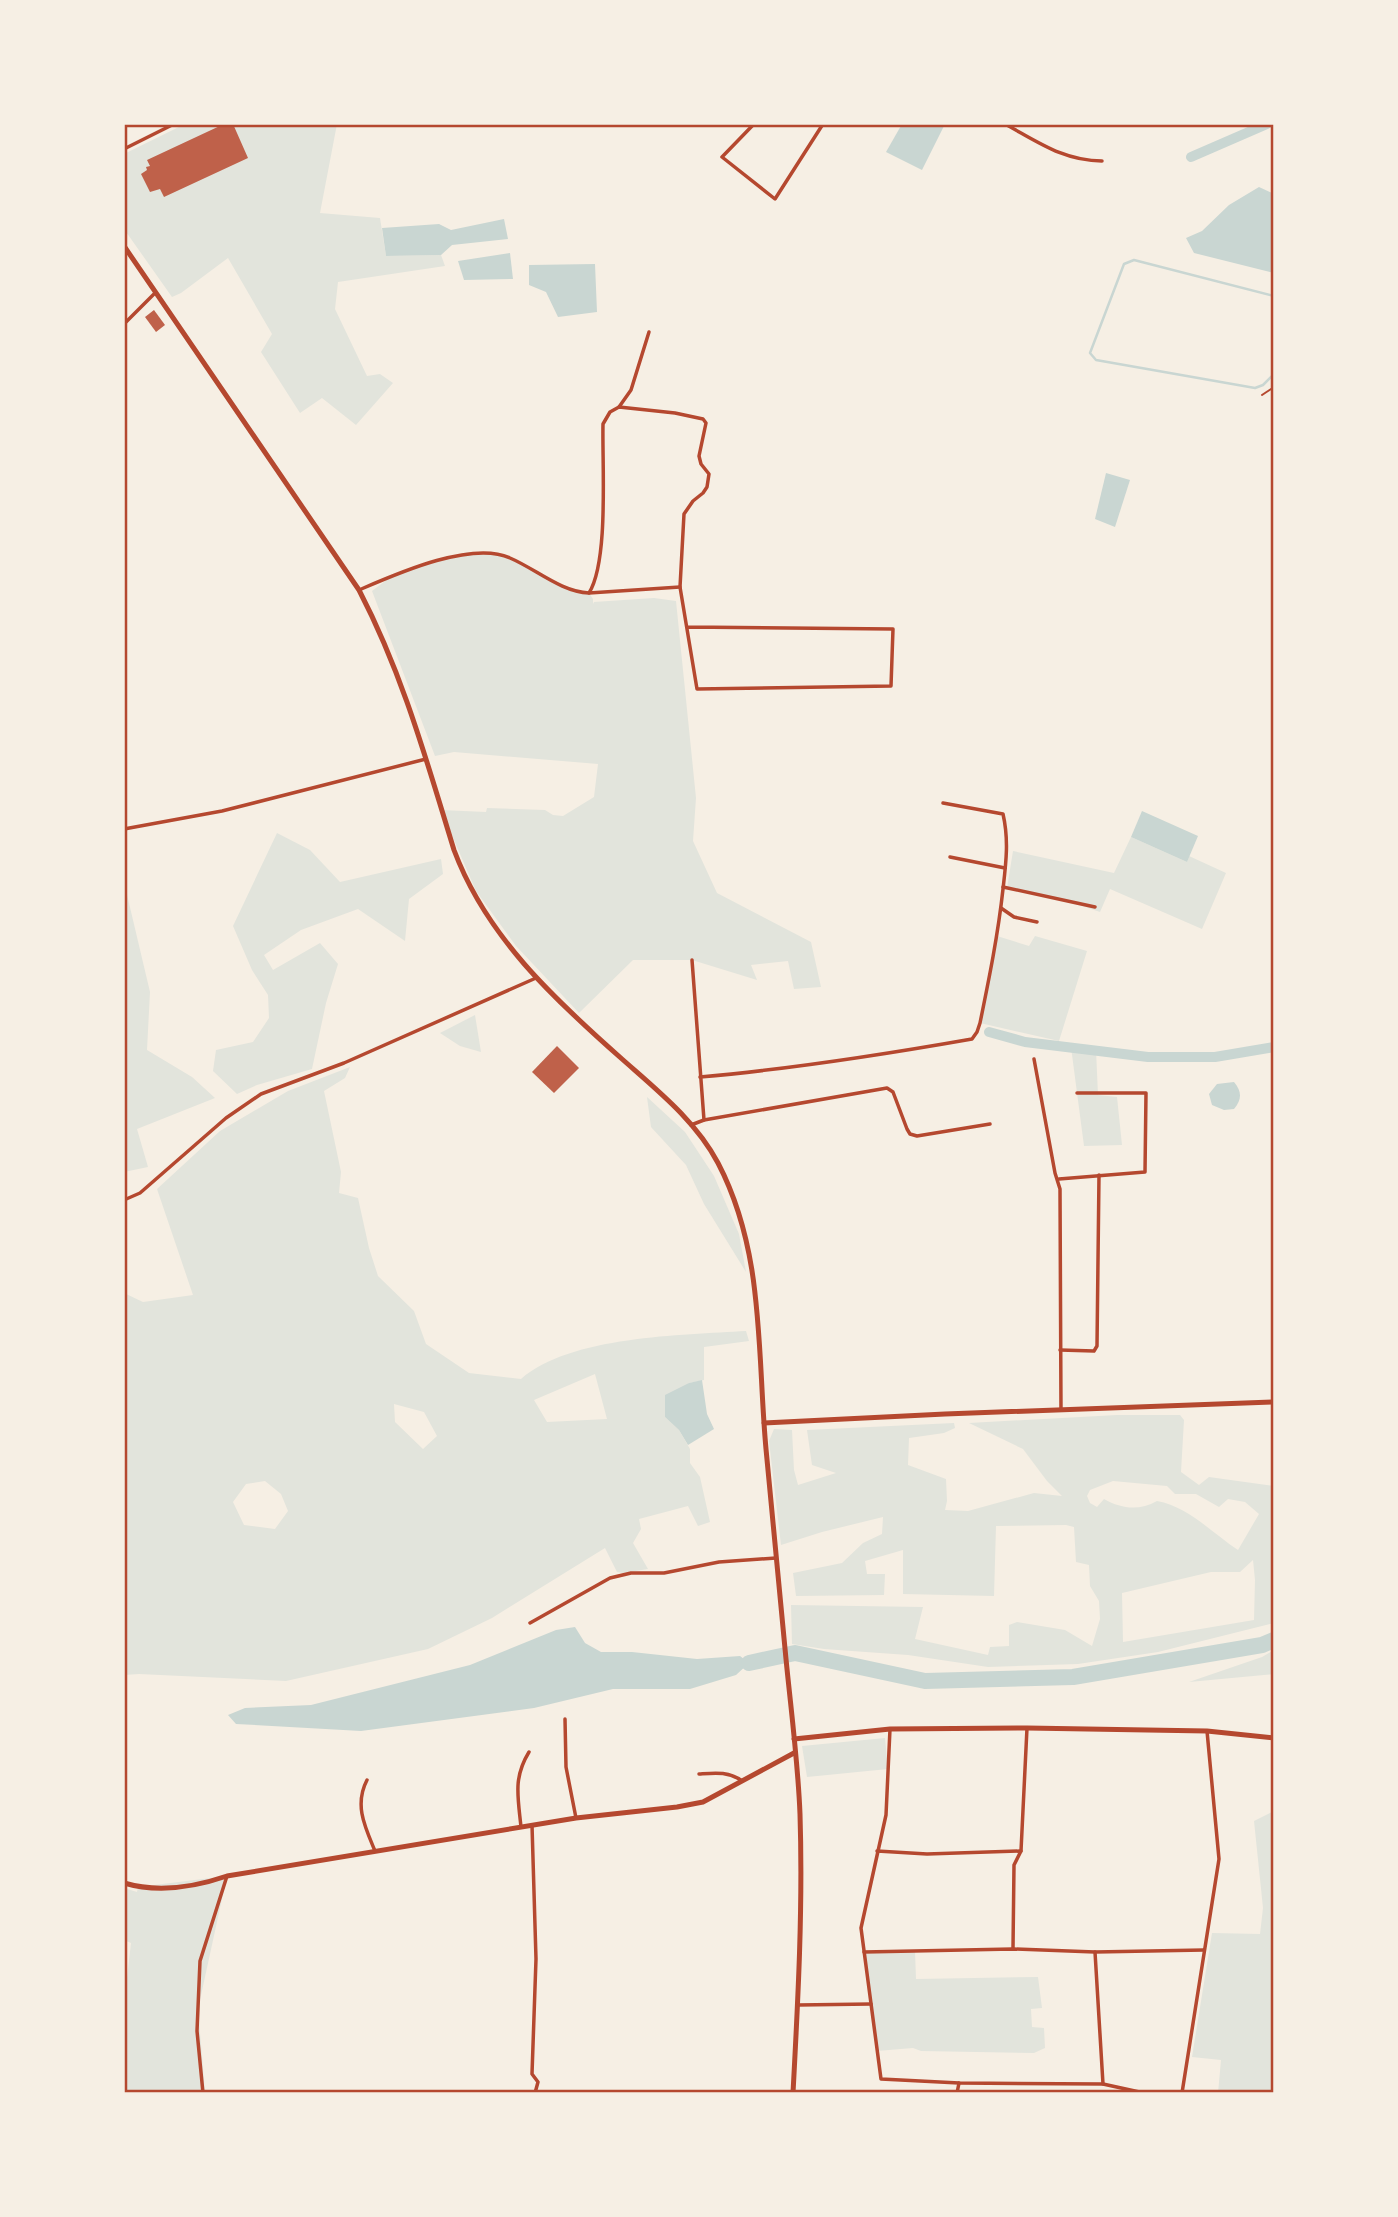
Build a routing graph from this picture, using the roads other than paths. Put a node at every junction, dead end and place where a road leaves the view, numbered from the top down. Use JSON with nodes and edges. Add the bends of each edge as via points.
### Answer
{"nodes":[{"id":1,"x":174,"y":124,"type":"edge"},
{"id":2,"x":754,"y":124,"type":"edge"},
{"id":3,"x":823,"y":124,"type":"edge"},
{"id":4,"x":1005,"y":124,"type":"edge"},
{"id":5,"x":124,"y":149,"type":"edge"},
{"id":6,"x":1102,"y":161,"type":"dead end"},
{"id":7,"x":124,"y":246,"type":"edge"},
{"id":8,"x":156,"y":291,"type":"junction"},
{"id":9,"x":124,"y":324,"type":"edge"},
{"id":10,"x":649,"y":332,"type":"dead end"},
{"id":11,"x":1274,"y":387,"type":"edge"},
{"id":12,"x":1262,"y":396,"type":"dead end"},
{"id":13,"x":619,"y":407,"type":"junction"},
{"id":14,"x":680,"y":587,"type":"junction"},
{"id":15,"x":359,"y":590,"type":"junction"},
{"id":16,"x":589,"y":593,"type":"junction"},
{"id":17,"x":687,"y":627,"type":"junction"},
{"id":18,"x":426,"y":759,"type":"junction"},
{"id":19,"x":943,"y":803,"type":"dead end"},
{"id":20,"x":124,"y":828,"type":"edge"},
{"id":21,"x":950,"y":857,"type":"dead end"},
{"id":22,"x":1005,"y":867,"type":"junction"},
{"id":23,"x":1003,"y":887,"type":"junction"},
{"id":24,"x":1095,"y":907,"type":"dead end"},
{"id":25,"x":1001,"y":908,"type":"junction"},
{"id":26,"x":1037,"y":922,"type":"dead end"},
{"id":27,"x":692,"y":960,"type":"dead end"},
{"id":28,"x":536,"y":978,"type":"junction"},
{"id":29,"x":1034,"y":1059,"type":"dead end"},
{"id":30,"x":700,"y":1077,"type":"junction"},
{"id":31,"x":1077,"y":1093,"type":"dead end"},
{"id":32,"x":704,"y":1121,"type":"junction"},
{"id":33,"x":990,"y":1124,"type":"dead end"},
{"id":34,"x":691,"y":1125,"type":"junction"},
{"id":35,"x":1099,"y":1175,"type":"junction"},
{"id":36,"x":1059,"y":1179,"type":"junction"},
{"id":37,"x":124,"y":1200,"type":"edge"},
{"id":38,"x":1060,"y":1350,"type":"junction"},
{"id":39,"x":1274,"y":1402,"type":"edge"},
{"id":40,"x":1060,"y":1410,"type":"junction"},
{"id":41,"x":764,"y":1423,"type":"junction"},
{"id":42,"x":776,"y":1558,"type":"junction"},
{"id":43,"x":530,"y":1623,"type":"dead end"},
{"id":44,"x":565,"y":1719,"type":"dead end"},
{"id":45,"x":1027,"y":1728,"type":"junction"},
{"id":46,"x":890,"y":1729,"type":"junction"},
{"id":47,"x":1207,"y":1731,"type":"junction"},
{"id":48,"x":1274,"y":1738,"type":"edge"},
{"id":49,"x":794,"y":1739,"type":"junction"},
{"id":50,"x":529,"y":1752,"type":"dead end"},
{"id":51,"x":794,"y":1753,"type":"junction"},
{"id":52,"x":699,"y":1774,"type":"dead end"},
{"id":53,"x":367,"y":1780,"type":"dead end"},
{"id":54,"x":742,"y":1781,"type":"junction"},
{"id":55,"x":576,"y":1818,"type":"junction"},
{"id":56,"x":532,"y":1825,"type":"junction"},
{"id":57,"x":521,"y":1827,"type":"junction"},
{"id":58,"x":375,"y":1851,"type":"junction"},
{"id":59,"x":877,"y":1851,"type":"junction"},
{"id":60,"x":1021,"y":1851,"type":"junction"},
{"id":61,"x":227,"y":1876,"type":"junction"},
{"id":62,"x":124,"y":1883,"type":"edge"},
{"id":63,"x":1013,"y":1949,"type":"junction"},
{"id":64,"x":1204,"y":1950,"type":"junction"},
{"id":65,"x":864,"y":1952,"type":"junction"},
{"id":66,"x":1095,"y":1952,"type":"junction"},
{"id":67,"x":871,"y":2004,"type":"junction"},
{"id":68,"x":799,"y":2005,"type":"junction"},
{"id":69,"x":958,"y":2083,"type":"junction"},
{"id":70,"x":1102,"y":2084,"type":"junction"},
{"id":71,"x":203,"y":2093,"type":"edge"},
{"id":72,"x":535,"y":2093,"type":"edge"},
{"id":73,"x":793,"y":2093,"type":"edge"},
{"id":74,"x":957,"y":2093,"type":"edge"},
{"id":75,"x":1144,"y":2093,"type":"edge"},
{"id":76,"x":1182,"y":2093,"type":"edge"}],
"edges":[{"from":1,"to":5,"type":"street"},
{"from":2,"to":3,"type":"street","via":[[722,157],[775,200]]},
{"from":4,"to":6,"type":"street","via":[[1064,156]]},
{"from":7,"to":8,"type":"street"},
{"from":8,"to":9,"type":"street"},
{"from":8,"to":15,"type":"street"},
{"from":10,"to":13,"type":"street","via":[[631,390]]},
{"from":11,"to":12,"type":"lane"},
{"from":13,"to":14,"type":"street","via":[[675,413],[705,423],[699,456],[709,474],[703,494],[684,514]]},
{"from":13,"to":16,"type":"street","via":[[603,424],[598,574]]},
{"from":14,"to":16,"type":"street"},
{"from":14,"to":17,"type":"street"},
{"from":15,"to":16,"type":"street","via":[[467,552],[488,552],[508,556],[576,593]]},
{"from":15,"to":18,"type":"street","via":[[399,676]]},
{"from":17,"to":17,"type":"street","via":[[697,690],[891,686],[893,629]]},
{"from":18,"to":20,"type":"street","via":[[222,811]]},
{"from":18,"to":28,"type":"street","via":[[471,892],[493,927]]},
{"from":19,"to":22,"type":"street","via":[[1003,814],[1008,849]]},
{"from":21,"to":22,"type":"street"},
{"from":22,"to":23,"type":"street"},
{"from":23,"to":24,"type":"street"},
{"from":23,"to":25,"type":"street"},
{"from":25,"to":26,"type":"street"},
{"from":25,"to":30,"type":"street","via":[[980,1023],[972,1039],[862,1058]]},
{"from":27,"to":30,"type":"street"},
{"from":28,"to":34,"type":"street"},
{"from":28,"to":37,"type":"street","via":[[344,1063],[261,1094],[226,1118],[140,1193]]},
{"from":29,"to":36,"type":"street"},
{"from":30,"to":32,"type":"street"},
{"from":31,"to":35,"type":"street","via":[[1146,1093],[1145,1172]]},
{"from":32,"to":33,"type":"street","via":[[887,1088],[893,1092],[910,1134]]},
{"from":32,"to":34,"type":"street"},
{"from":34,"to":41,"type":"street","via":[[718,1164],[748,1243],[758,1305]]},
{"from":35,"to":36,"type":"street"},
{"from":35,"to":38,"type":"street","via":[[1097,1346],[1094,1351]]},
{"from":36,"to":38,"type":"street"},
{"from":38,"to":40,"type":"street"},
{"from":39,"to":40,"type":"street"},
{"from":40,"to":41,"type":"street"},
{"from":41,"to":42,"type":"street"},
{"from":42,"to":43,"type":"street","via":[[610,1578]]},
{"from":42,"to":49,"type":"street"},
{"from":44,"to":55,"type":"street","via":[[566,1767]]},
{"from":45,"to":46,"type":"street"},
{"from":45,"to":47,"type":"street"},
{"from":45,"to":60,"type":"street"},
{"from":46,"to":49,"type":"street"},
{"from":46,"to":59,"type":"street","via":[[886,1815]]},
{"from":47,"to":48,"type":"street"},
{"from":47,"to":64,"type":"street","via":[[1219,1859]]},
{"from":49,"to":51,"type":"street"},
{"from":50,"to":57,"type":"street","via":[[517,1779]]},
{"from":51,"to":54,"type":"street"},
{"from":51,"to":68,"type":"street","via":[[800,1839]]},
{"from":52,"to":54,"type":"street","via":[[726,1774]]},
{"from":53,"to":58,"type":"street","via":[[361,1818]]},
{"from":54,"to":55,"type":"street","via":[[703,1802]]},
{"from":55,"to":56,"type":"street"},
{"from":56,"to":57,"type":"street"},
{"from":56,"to":72,"type":"street"},
{"from":57,"to":58,"type":"street"},
{"from":58,"to":61,"type":"street"},
{"from":59,"to":60,"type":"street"},
{"from":59,"to":65,"type":"street","via":[[861,1928]]},
{"from":60,"to":63,"type":"street","via":[[1014,1865]]},
{"from":61,"to":62,"type":"street","via":[[182,1886]]},
{"from":61,"to":71,"type":"street","via":[[200,1961],[197,2031]]},
{"from":63,"to":65,"type":"street"},
{"from":63,"to":66,"type":"street"},
{"from":64,"to":66,"type":"street"},
{"from":64,"to":76,"type":"street"},
{"from":65,"to":67,"type":"street"},
{"from":66,"to":70,"type":"street"},
{"from":67,"to":68,"type":"street"},
{"from":67,"to":69,"type":"street","via":[[881,2079]]},
{"from":68,"to":73,"type":"street"},
{"from":69,"to":70,"type":"street"},
{"from":69,"to":74,"type":"street"},
{"from":70,"to":75,"type":"street"}]}
